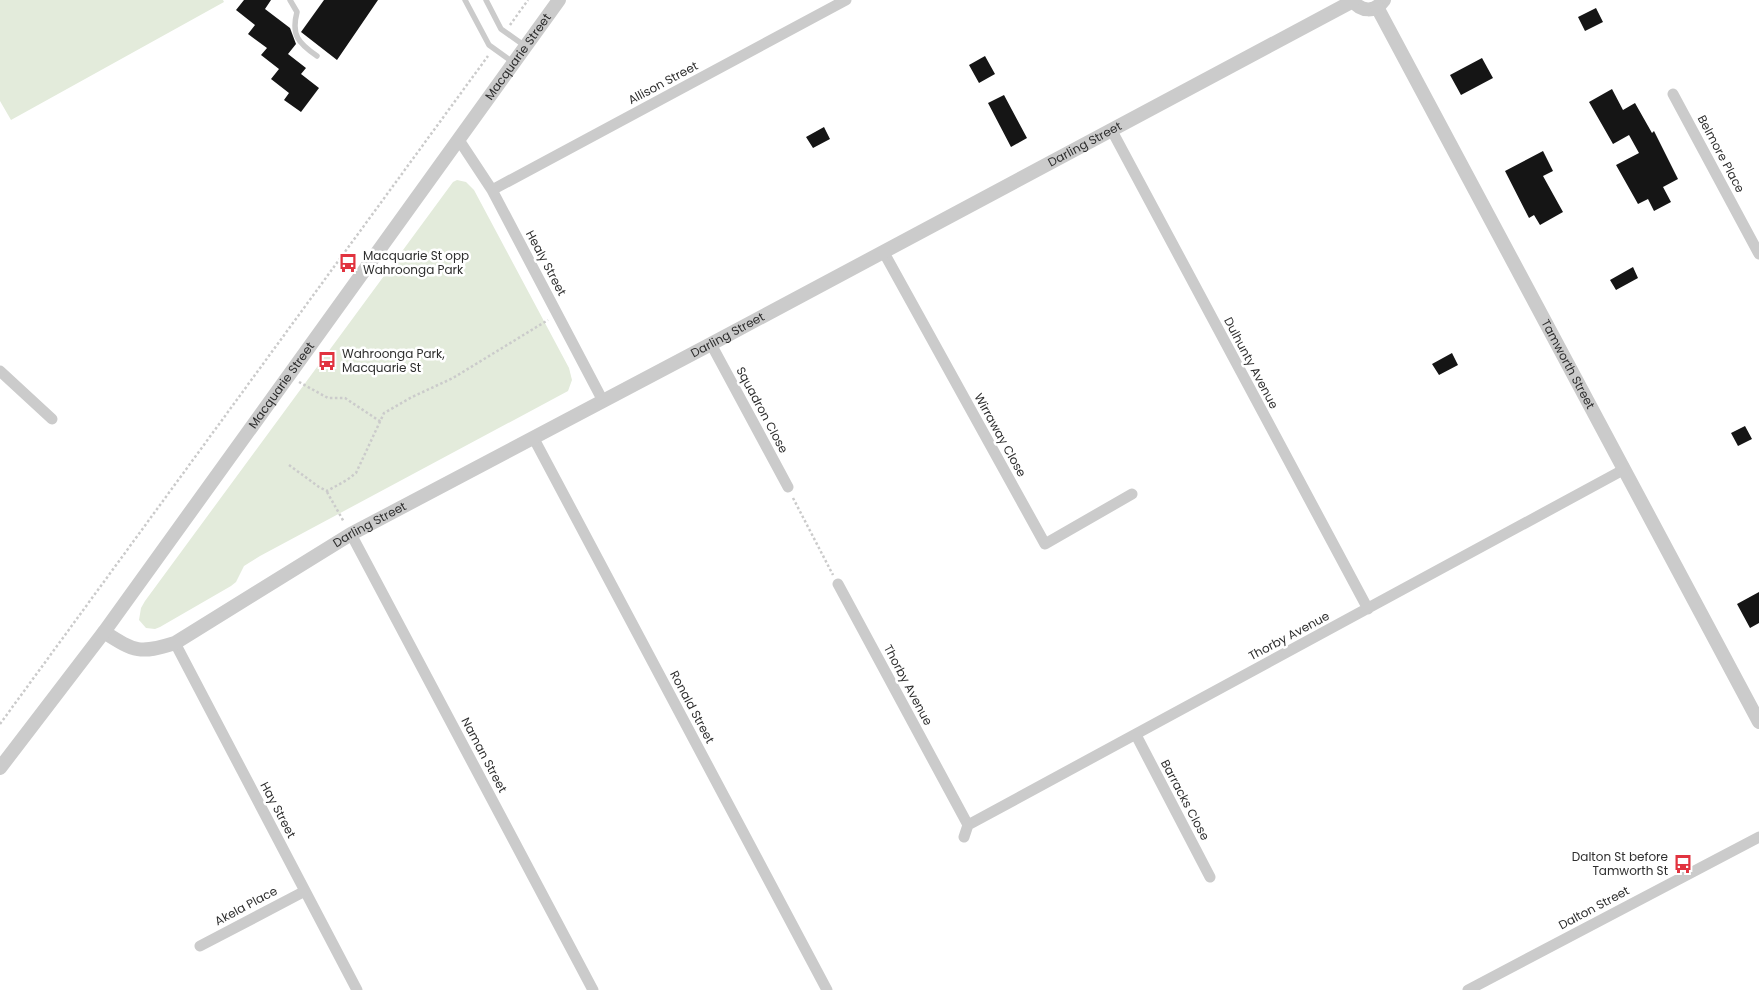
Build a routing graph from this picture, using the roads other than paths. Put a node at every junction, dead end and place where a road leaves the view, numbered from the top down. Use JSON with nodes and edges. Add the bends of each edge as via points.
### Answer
{"nodes":[{"id":1,"x":290,"y":0,"type":"edge"},
{"id":2,"x":465,"y":0,"type":"edge"},
{"id":3,"x":486,"y":0,"type":"edge"},
{"id":4,"x":559,"y":0,"type":"edge"},
{"id":5,"x":846,"y":0,"type":"edge"},
{"id":6,"x":1352,"y":0,"type":"edge"},
{"id":7,"x":1380,"y":4,"type":"edge"},
{"id":8,"x":526,"y":46,"type":"junction"},
{"id":9,"x":317,"y":56,"type":"dead end"},
{"id":10,"x":514,"y":63,"type":"junction"},
{"id":11,"x":1673,"y":94,"type":"dead end"},
{"id":12,"x":1111,"y":129,"type":"junction"},
{"id":13,"x":459,"y":140,"type":"junction"},
{"id":14,"x":492,"y":190,"type":"junction"},
{"id":15,"x":883,"y":251,"type":"junction"},
{"id":16,"x":1759,"y":254,"type":"edge"},
{"id":17,"x":711,"y":344,"type":"junction"},
{"id":18,"x":0,"y":371,"type":"edge"},
{"id":19,"x":603,"y":401,"type":"junction"},
{"id":20,"x":52,"y":419,"type":"dead end"},
{"id":21,"x":533,"y":437,"type":"junction"},
{"id":22,"x":1623,"y":470,"type":"junction"},
{"id":23,"x":788,"y":488,"type":"road end"},
{"id":24,"x":1132,"y":494,"type":"dead end"},
{"id":25,"x":351,"y":534,"type":"junction"},
{"id":26,"x":838,"y":584,"type":"road end"},
{"id":27,"x":1368,"y":609,"type":"junction"},
{"id":28,"x":104,"y":632,"type":"junction"},
{"id":29,"x":174,"y":643,"type":"junction"},
{"id":30,"x":1759,"y":722,"type":"edge"},
{"id":31,"x":1136,"y":735,"type":"junction"},
{"id":32,"x":0,"y":768,"type":"edge"},
{"id":33,"x":968,"y":825,"type":"junction"},
{"id":34,"x":964,"y":837,"type":"dead end"},
{"id":35,"x":1759,"y":837,"type":"edge"},
{"id":36,"x":1210,"y":877,"type":"dead end"},
{"id":37,"x":305,"y":891,"type":"junction"},
{"id":38,"x":200,"y":946,"type":"dead end"},
{"id":39,"x":357,"y":990,"type":"edge"},
{"id":40,"x":593,"y":990,"type":"edge"},
{"id":41,"x":827,"y":990,"type":"edge"},
{"id":42,"x":1468,"y":990,"type":"edge"}],
"edges":[{"from":1,"to":9,"type":"lane","via":[[297,12],[293,26],[301,45]]},
{"from":2,"to":10,"type":"lane","via":[[489,45]]},
{"from":3,"to":8,"type":"lane","via":[[501,29]]},
{"from":4,"to":8,"type":"street","name":"Macquarie Street"},
{"from":5,"to":14,"type":"street","name":"Allison Street"},
{"from":6,"to":7,"type":"street","via":[[1366,10]]},
{"from":6,"to":12,"type":"street","name":"Darling Street"},
{"from":7,"to":22,"type":"street","name":"Tamworth Street"},
{"from":8,"to":10,"type":"street","name":"Macquarie Street"},
{"from":10,"to":13,"type":"street","name":"Macquarie Street"},
{"from":11,"to":16,"type":"street","name":"Belmore Place"},
{"from":12,"to":15,"type":"street","name":"Darling Street"},
{"from":12,"to":27,"type":"street","name":"Dulhunty Avenue"},
{"from":13,"to":14,"type":"street","name":"Healy Street"},
{"from":13,"to":28,"type":"street","name":"Macquarie Street"},
{"from":14,"to":19,"type":"street","name":"Healy Street"},
{"from":15,"to":17,"type":"street","name":"Darling Street"},
{"from":15,"to":24,"type":"street","name":"Wirraway Close","via":[[1045,544]]},
{"from":17,"to":19,"type":"street","name":"Darling Street"},
{"from":17,"to":23,"type":"street","name":"Squadron Close"},
{"from":18,"to":20,"type":"street"},
{"from":19,"to":21,"type":"street","name":"Darling Street"},
{"from":21,"to":25,"type":"street","name":"Darling Street"},
{"from":21,"to":41,"type":"street","name":"Ronald Street"},
{"from":22,"to":27,"type":"street","name":"Thorby Avenue"},
{"from":22,"to":30,"type":"street","name":"Tamworth Street"},
{"from":25,"to":29,"type":"street","name":"Darling Street"},
{"from":25,"to":40,"type":"street","name":"Naman Street"},
{"from":26,"to":33,"type":"street","name":"Thorby Avenue"},
{"from":27,"to":31,"type":"street","name":"Thorby Avenue"},
{"from":28,"to":29,"type":"street","name":"Darling Street","via":[[138,650],[152,650]]},
{"from":28,"to":32,"type":"street","name":"Macquarie Street"},
{"from":29,"to":37,"type":"street","name":"Hay Street"},
{"from":31,"to":33,"type":"street","name":"Thorby Avenue"},
{"from":31,"to":36,"type":"street","name":"Barracks Close"},
{"from":33,"to":34,"type":"street"},
{"from":35,"to":42,"type":"street","name":"Dalton Street"},
{"from":37,"to":38,"type":"street","name":"Akela Place"},
{"from":37,"to":39,"type":"street","name":"Hay Street"}]}
